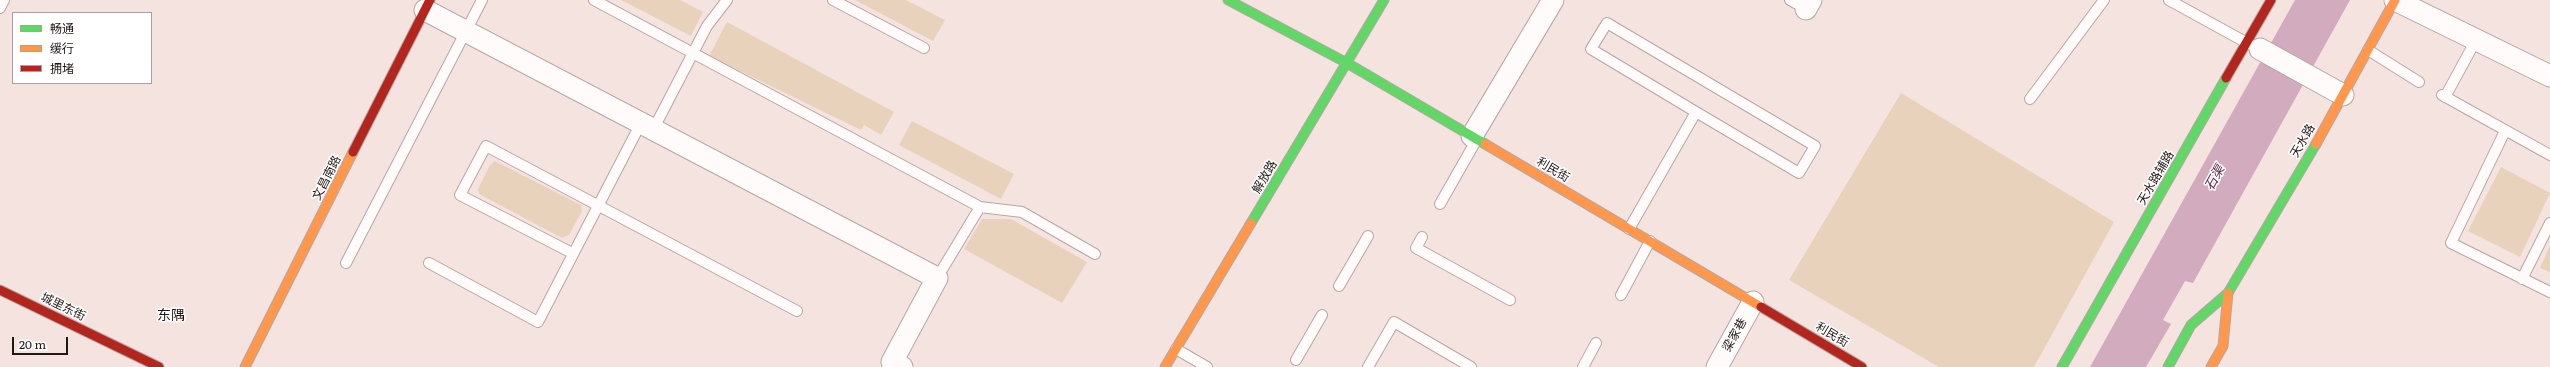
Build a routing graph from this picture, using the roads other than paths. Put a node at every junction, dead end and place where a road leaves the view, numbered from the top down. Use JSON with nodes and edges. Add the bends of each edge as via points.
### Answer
{"nodes":[{"id":1,"x":4,"y":0,"type":"edge"},
{"id":2,"x":482,"y":0,"type":"edge"},
{"id":3,"x":594,"y":0,"type":"edge"},
{"id":4,"x":727,"y":0,"type":"edge"},
{"id":5,"x":833,"y":0,"type":"edge"},
{"id":6,"x":1228,"y":0,"type":"edge"},
{"id":7,"x":1384,"y":0,"type":"edge"},
{"id":8,"x":1553,"y":0,"type":"edge"},
{"id":9,"x":2104,"y":0,"type":"edge"},
{"id":10,"x":2169,"y":0,"type":"edge"},
{"id":11,"x":2271,"y":0,"type":"edge"},
{"id":12,"x":2395,"y":0,"type":"edge"},
{"id":13,"x":428,"y":5,"type":"edge"},
{"id":14,"x":0,"y":8,"type":"edge"},
{"id":15,"x":466,"y":31,"type":"junction"},
{"id":16,"x":2476,"y":40,"type":"junction"},
{"id":17,"x":2253,"y":46,"type":"junction"},
{"id":18,"x":924,"y":48,"type":"dead end"},
{"id":19,"x":2368,"y":50,"type":"junction"},
{"id":20,"x":693,"y":53,"type":"junction"},
{"id":21,"x":1347,"y":63,"type":"junction"},
{"id":22,"x":2550,"y":76,"type":"edge"},
{"id":23,"x":2419,"y":82,"type":"dead end"},
{"id":24,"x":2343,"y":95,"type":"junction"},
{"id":25,"x":2030,"y":99,"type":"dead end"},
{"id":26,"x":1696,"y":112,"type":"junction"},
{"id":27,"x":647,"y":127,"type":"junction"},
{"id":28,"x":2504,"y":131,"type":"junction"},
{"id":29,"x":1475,"y":138,"type":"junction"},
{"id":30,"x":2550,"y":155,"type":"edge"},
{"id":31,"x":1440,"y":204,"type":"dead end"},
{"id":32,"x":598,"y":206,"type":"junction"},
{"id":33,"x":980,"y":207,"type":"junction"},
{"id":34,"x":2550,"y":223,"type":"edge"},
{"id":35,"x":1629,"y":229,"type":"junction"},
{"id":36,"x":1368,"y":236,"type":"dead end"},
{"id":37,"x":1422,"y":237,"type":"dead end"},
{"id":38,"x":1650,"y":241,"type":"junction"},
{"id":39,"x":572,"y":253,"type":"junction"},
{"id":40,"x":1095,"y":254,"type":"dead end"},
{"id":41,"x":346,"y":263,"type":"dead end"},
{"id":42,"x":429,"y":263,"type":"dead end"},
{"id":43,"x":937,"y":278,"type":"junction"},
{"id":44,"x":2522,"y":278,"type":"junction"},
{"id":45,"x":1339,"y":286,"type":"dead end"},
{"id":46,"x":0,"y":290,"type":"edge"},
{"id":47,"x":2550,"y":292,"type":"edge"},
{"id":48,"x":2228,"y":293,"type":"junction"},
{"id":49,"x":1621,"y":295,"type":"dead end"},
{"id":50,"x":1510,"y":300,"type":"dead end"},
{"id":51,"x":1753,"y":302,"type":"junction"},
{"id":52,"x":797,"y":311,"type":"dead end"},
{"id":53,"x":1322,"y":315,"type":"dead end"},
{"id":54,"x":1596,"y":343,"type":"dead end"},
{"id":55,"x":1176,"y":349,"type":"junction"},
{"id":56,"x":1296,"y":360,"type":"dead end"},
{"id":57,"x":159,"y":367,"type":"edge"},
{"id":58,"x":245,"y":367,"type":"edge"},
{"id":59,"x":902,"y":367,"type":"edge"},
{"id":60,"x":1165,"y":367,"type":"edge"},
{"id":61,"x":1207,"y":367,"type":"edge"},
{"id":62,"x":1368,"y":367,"type":"edge"},
{"id":63,"x":1471,"y":367,"type":"edge"},
{"id":64,"x":1583,"y":367,"type":"edge"},
{"id":65,"x":1717,"y":367,"type":"edge"},
{"id":66,"x":1862,"y":367,"type":"edge"},
{"id":67,"x":2062,"y":367,"type":"edge"},
{"id":68,"x":2168,"y":367,"type":"edge"},
{"id":69,"x":2211,"y":367,"type":"edge"}],
"edges":[{"from":1,"to":14,"type":"lane"},
{"from":2,"to":15,"type":"lane"},
{"from":3,"to":20,"type":"lane"},
{"from":4,"to":20,"type":"lane","via":[[706,26]]},
{"from":5,"to":18,"type":"lane"},
{"from":6,"to":21,"type":"street","name":"利民街"},
{"from":7,"to":21,"type":"street","name":"解放路"},
{"from":8,"to":29,"type":"street"},
{"from":9,"to":25,"type":"lane"},
{"from":10,"to":17,"type":"lane"},
{"from":11,"to":17,"type":"street","name":"天水路辅路"},
{"from":12,"to":16,"type":"street"},
{"from":12,"to":19,"type":"street","name":"天水路"},
{"from":13,"to":15,"type":"street"},
{"from":13,"to":58,"type":"street","name":"文昌南路"},
{"from":15,"to":27,"type":"street"},
{"from":15,"to":41,"type":"lane"},
{"from":16,"to":22,"type":"street"},
{"from":16,"to":28,"type":"lane","via":[[2444,96]]},
{"from":17,"to":24,"type":"street"},
{"from":17,"to":67,"type":"street","name":"天水路辅路"},
{"from":19,"to":23,"type":"lane"},
{"from":19,"to":24,"type":"street","name":"天水路"},
{"from":20,"to":27,"type":"lane"},
{"from":20,"to":33,"type":"lane"},
{"from":21,"to":29,"type":"street","name":"利民街"},
{"from":21,"to":55,"type":"street","name":"解放路"},
{"from":24,"to":48,"type":"street","name":"天水路"},
{"from":26,"to":26,"type":"lane","via":[[1799,173],[1815,146],[1607,23],[1591,50]]},
{"from":26,"to":35,"type":"lane"},
{"from":27,"to":32,"type":"lane"},
{"from":27,"to":43,"type":"street"},
{"from":28,"to":30,"type":"lane"},
{"from":28,"to":44,"type":"lane","via":[[2451,243]]},
{"from":29,"to":31,"type":"lane"},
{"from":29,"to":35,"type":"street","name":"利民街"},
{"from":32,"to":39,"type":"lane"},
{"from":32,"to":39,"type":"lane","via":[[486,146],[460,195]]},
{"from":32,"to":52,"type":"lane"},
{"from":33,"to":40,"type":"lane","via":[[1022,212]]},
{"from":33,"to":43,"type":"lane"},
{"from":34,"to":44,"type":"lane"},
{"from":35,"to":38,"type":"street","name":"利民街"},
{"from":36,"to":45,"type":"lane"},
{"from":37,"to":50,"type":"lane","via":[[1416,248]]},
{"from":38,"to":49,"type":"lane"},
{"from":38,"to":51,"type":"street","name":"利民街"},
{"from":39,"to":42,"type":"lane","via":[[538,322]]},
{"from":43,"to":59,"type":"street","via":[[892,362]]},
{"from":44,"to":47,"type":"lane"},
{"from":46,"to":57,"type":"street","name":"城里东街"},
{"from":48,"to":68,"type":"street","name":"天水路","via":[[2191,325]]},
{"from":48,"to":69,"type":"street","name":"天水路","via":[[2223,346]]},
{"from":51,"to":65,"type":"street","name":"梁家巷"},
{"from":51,"to":66,"type":"street","name":"利民街"},
{"from":53,"to":56,"type":"lane"},
{"from":54,"to":64,"type":"lane"},
{"from":55,"to":60,"type":"street","name":"解放路"},
{"from":55,"to":61,"type":"lane"},
{"from":62,"to":63,"type":"lane","via":[[1394,322]]}]}
